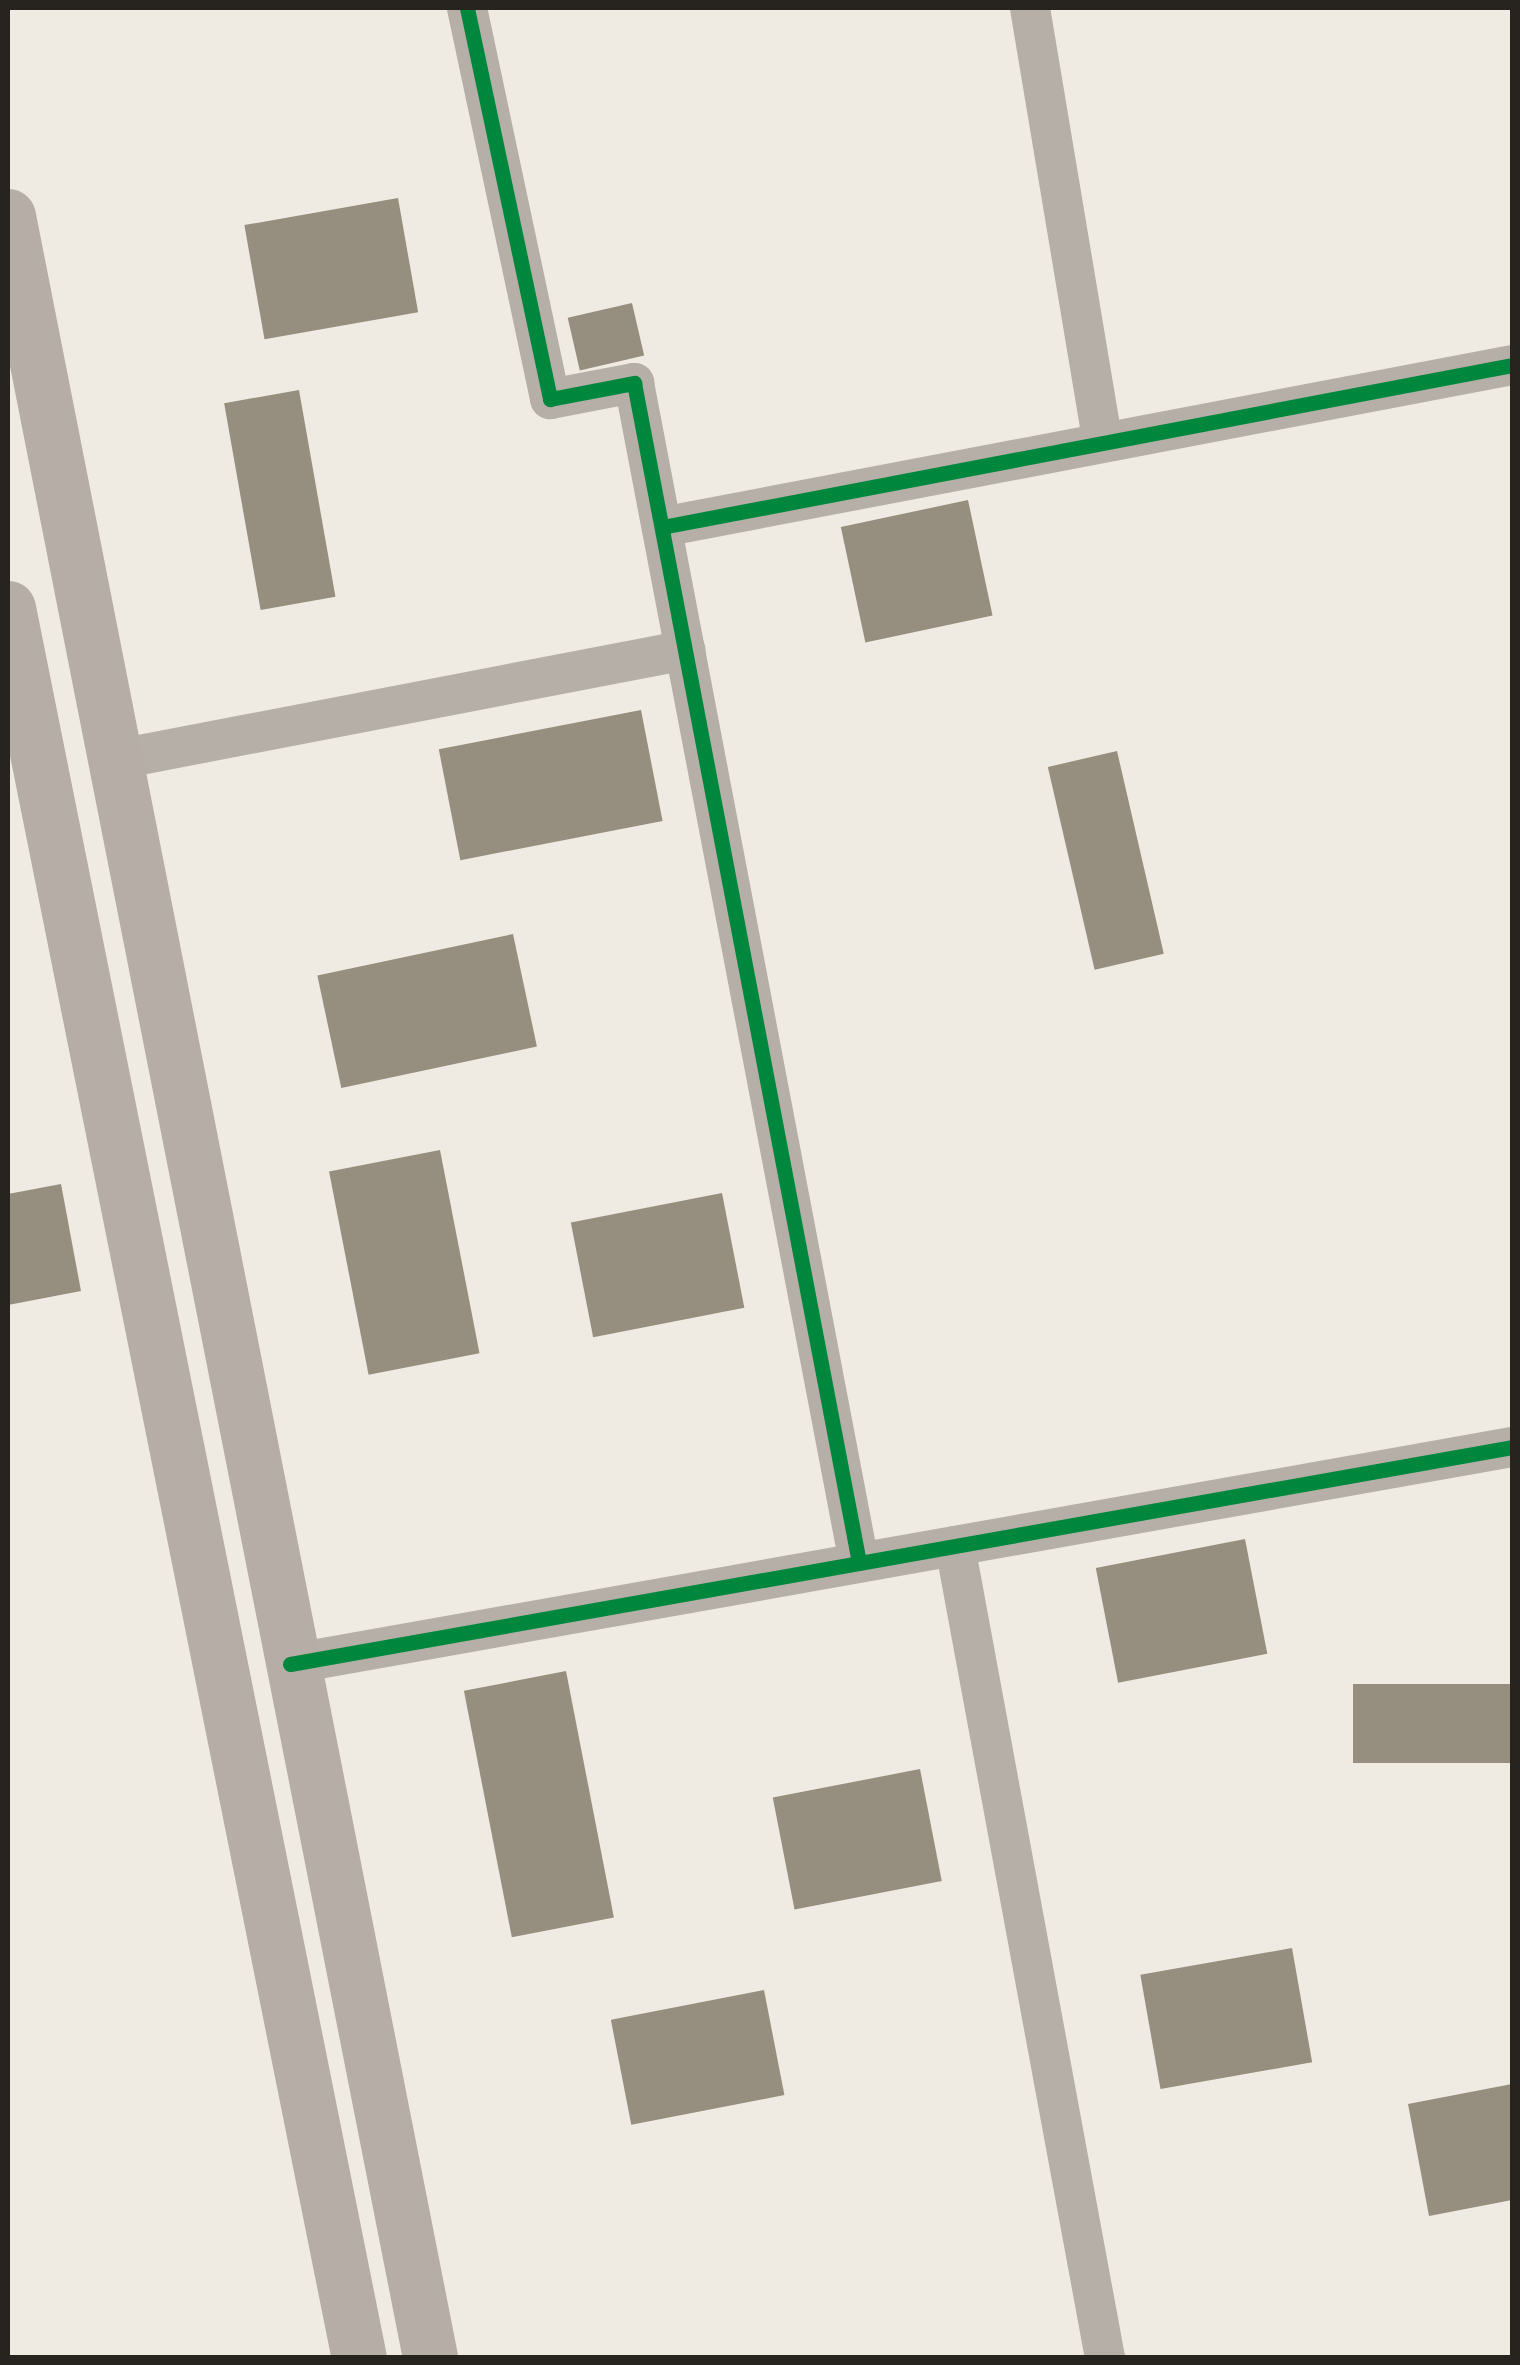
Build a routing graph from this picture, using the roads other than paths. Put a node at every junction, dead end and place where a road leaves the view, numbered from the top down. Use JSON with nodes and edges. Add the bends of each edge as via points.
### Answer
{"nodes":[{"id":1,"x":467,"y":8,"type":"edge"},
{"id":2,"x":1030,"y":8,"type":"edge"},
{"id":3,"x":8,"y":216,"type":"edge"},
{"id":4,"x":1512,"y":365,"type":"edge"},
{"id":5,"x":1103,"y":442,"type":"junction"},
{"id":6,"x":662,"y":526,"type":"junction"},
{"id":7,"x":8,"y":608,"type":"edge"},
{"id":8,"x":686,"y":650,"type":"junction"},
{"id":9,"x":114,"y":760,"type":"junction"},
{"id":10,"x":1512,"y":1447,"type":"edge"},
{"id":11,"x":954,"y":1546,"type":"junction"},
{"id":12,"x":859,"y":1563,"type":"junction"},
{"id":13,"x":290,"y":1664,"type":"junction"},
{"id":14,"x":359,"y":2358,"type":"edge"},
{"id":15,"x":430,"y":2358,"type":"edge"},
{"id":16,"x":1106,"y":2358,"type":"edge"}],
"edges":[{"from":1,"to":6,"type":"street","via":[[550,399],[634,383]]},
{"from":2,"to":5,"type":"street"},
{"from":3,"to":9,"type":"main road"},
{"from":4,"to":5,"type":"street"},
{"from":5,"to":6,"type":"street"},
{"from":6,"to":8,"type":"street"},
{"from":7,"to":14,"type":"main road"},
{"from":8,"to":9,"type":"street"},
{"from":8,"to":12,"type":"street"},
{"from":9,"to":13,"type":"main road"},
{"from":10,"to":11,"type":"street"},
{"from":11,"to":12,"type":"street"},
{"from":11,"to":16,"type":"street"},
{"from":12,"to":13,"type":"street"},
{"from":13,"to":15,"type":"main road"}]}
